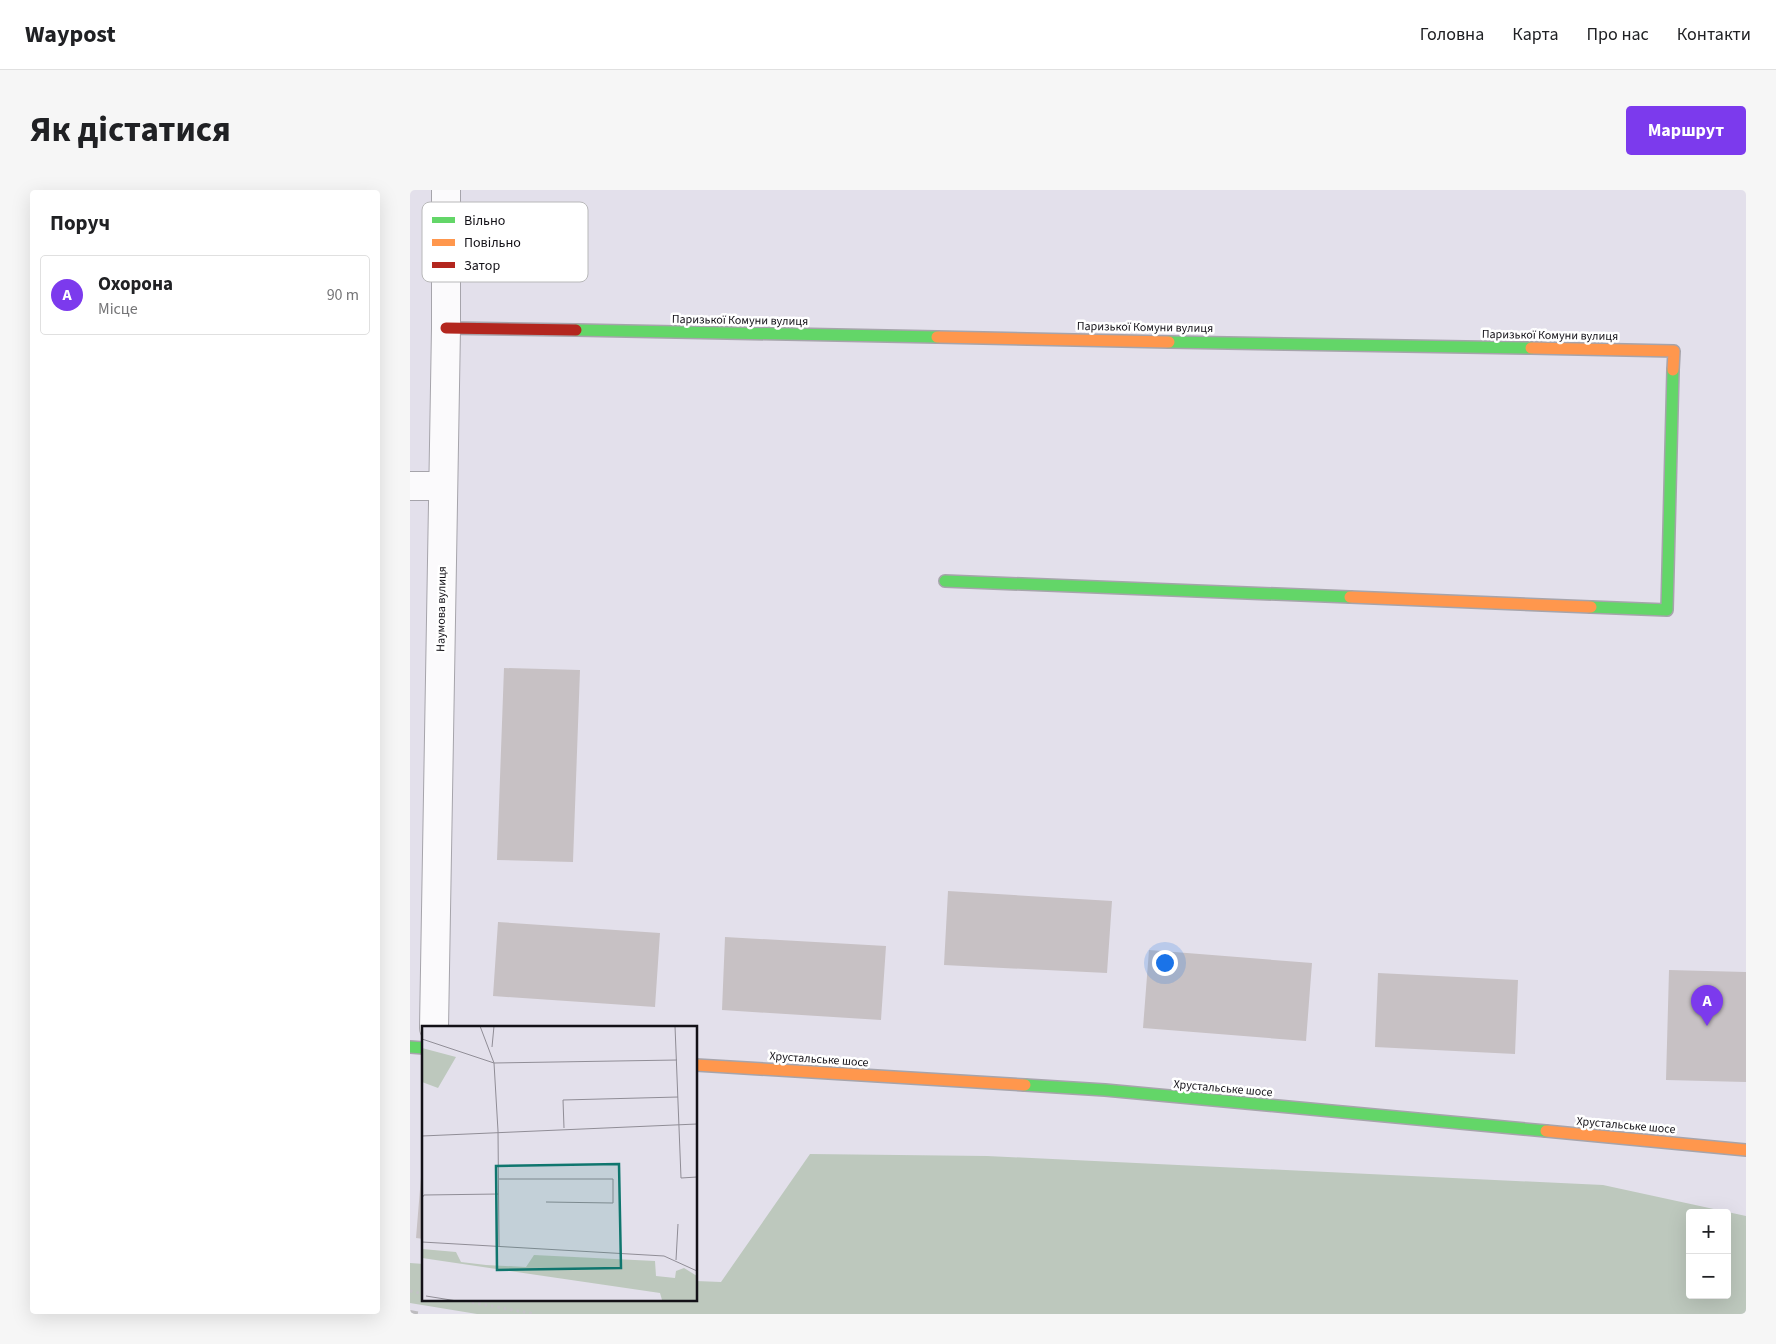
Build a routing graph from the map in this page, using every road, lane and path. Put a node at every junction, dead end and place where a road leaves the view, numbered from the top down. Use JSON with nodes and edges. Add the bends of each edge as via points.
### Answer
{"nodes":[{"id":1,"x":446,"y":282,"type":"edge"},
{"id":2,"x":446,"y":328,"type":"junction"},
{"id":3,"x":410,"y":486,"type":"edge"},
{"id":4,"x":443,"y":486,"type":"junction"},
{"id":5,"x":946,"y":581,"type":"dead end"},
{"id":6,"x":434,"y":1026,"type":"edge"},
{"id":7,"x":698,"y":1065,"type":"edge"},
{"id":8,"x":1746,"y":1150,"type":"edge"},
{"id":9,"x":470,"y":1302,"type":"edge"},
{"id":10,"x":536,"y":1314,"type":"edge"}],
"edges":[{"from":1,"to":2,"type":"street","name":"Наумова вулиця"},
{"from":2,"to":4,"type":"street","name":"Наумова вулиця"},
{"from":2,"to":5,"type":"street","name":"Паризької Комуни вулиця","via":[[1674,351],[1667,610]]},
{"from":3,"to":4,"type":"street"},
{"from":4,"to":6,"type":"street","name":"Наумова вулиця"},
{"from":7,"to":8,"type":"street","name":"Хрустальське шосе","via":[[1105,1090]]},
{"from":9,"to":10,"type":"path"}]}
